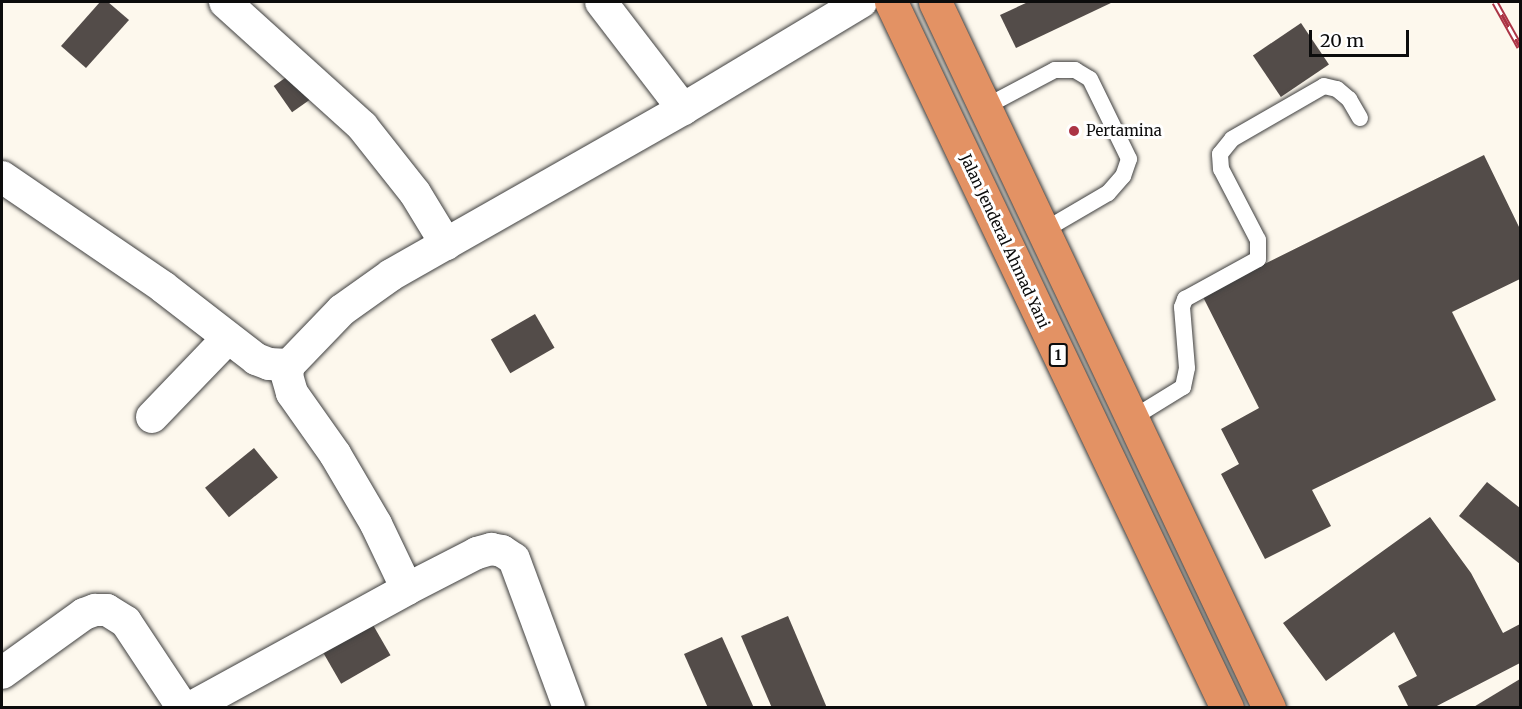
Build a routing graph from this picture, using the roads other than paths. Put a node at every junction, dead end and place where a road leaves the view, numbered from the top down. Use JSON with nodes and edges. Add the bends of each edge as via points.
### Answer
{"nodes":[{"id":1,"x":225,"y":2,"type":"edge"},
{"id":2,"x":601,"y":2,"type":"edge"},
{"id":3,"x":861,"y":2,"type":"edge"},
{"id":4,"x":891,"y":2,"type":"edge"},
{"id":5,"x":935,"y":2,"type":"edge"},
{"id":6,"x":985,"y":107,"type":"junction"},
{"id":7,"x":683,"y":110,"type":"junction"},
{"id":8,"x":1360,"y":118,"type":"dead end"},
{"id":9,"x":2,"y":177,"type":"edge"},
{"id":10,"x":1043,"y":231,"type":"junction"},
{"id":11,"x":446,"y":244,"type":"junction"},
{"id":12,"x":227,"y":339,"type":"junction"},
{"id":13,"x":289,"y":365,"type":"junction"},
{"id":14,"x":152,"y":417,"type":"dead end"},
{"id":15,"x":1131,"y":418,"type":"junction"},
{"id":16,"x":407,"y":589,"type":"junction"},
{"id":17,"x":2,"y":673,"type":"edge"},
{"id":18,"x":183,"y":708,"type":"edge"},
{"id":19,"x":190,"y":708,"type":"edge"},
{"id":20,"x":569,"y":708,"type":"edge"},
{"id":21,"x":1227,"y":708,"type":"edge"},
{"id":22,"x":1269,"y":708,"type":"edge"}],
"edges":[{"from":1,"to":11,"type":"street","via":[[362,126],[415,193]]},
{"from":2,"to":7,"type":"street"},
{"from":3,"to":7,"type":"street"},
{"from":4,"to":21,"type":"highway","name":"Jalan Jenderal Ahmad Yani","number":"1"},
{"from":5,"to":6,"type":"highway"},
{"from":6,"to":10,"type":"highway"},
{"from":6,"to":10,"type":"lane","via":[[1055,70],[1075,70],[1090,79],[1129,159],[1123,176],[1108,193]]},
{"from":7,"to":11,"type":"street"},
{"from":8,"to":15,"type":"lane","via":[[1343,94],[1324,86],[1232,139],[1221,154],[1221,169],[1258,240],[1258,259],[1185,299],[1182,307],[1187,368],[1183,387]]},
{"from":9,"to":12,"type":"street","via":[[163,287]]},
{"from":10,"to":15,"type":"highway"},
{"from":11,"to":13,"type":"street","via":[[391,274],[342,310]]},
{"from":12,"to":13,"type":"street","via":[[262,362]]},
{"from":12,"to":14,"type":"street"},
{"from":13,"to":16,"type":"street","via":[[287,375],[292,393],[347,474]]},
{"from":15,"to":22,"type":"highway"},
{"from":16,"to":19,"type":"street"},
{"from":16,"to":20,"type":"street","via":[[491,549],[514,559]]},
{"from":17,"to":18,"type":"street","via":[[84,614],[107,610],[126,622]]}]}
